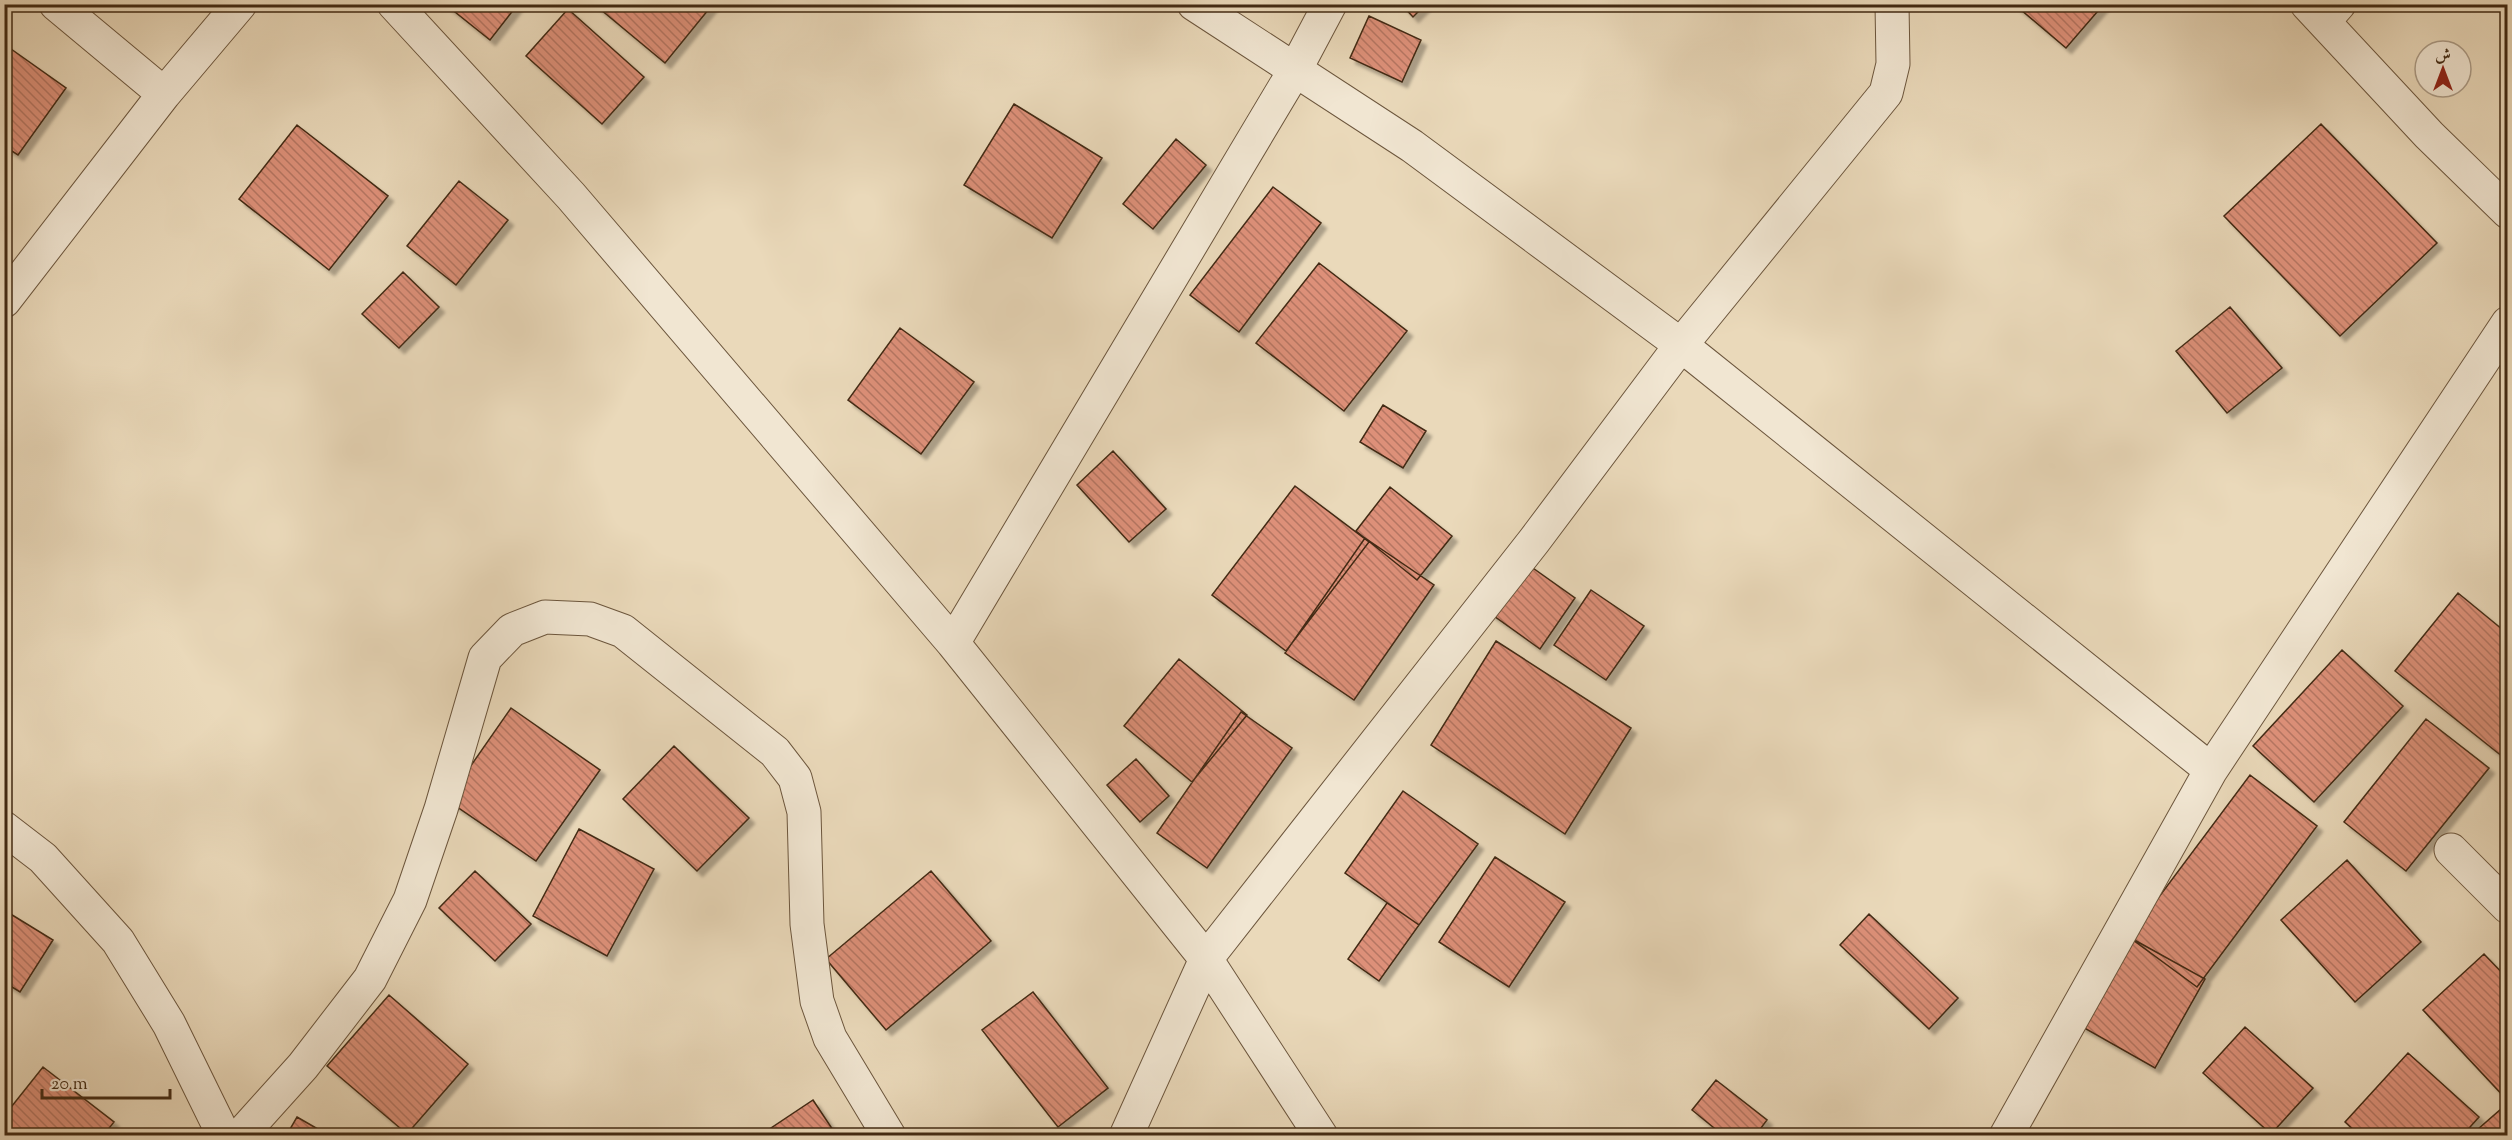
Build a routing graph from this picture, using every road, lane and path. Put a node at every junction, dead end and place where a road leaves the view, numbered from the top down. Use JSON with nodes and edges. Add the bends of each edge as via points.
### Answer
{"nodes":[{"id":1,"x":56,"y":4,"type":"edge"},
{"id":2,"x":240,"y":4,"type":"edge"},
{"id":3,"x":394,"y":4,"type":"edge"},
{"id":4,"x":1194,"y":4,"type":"edge"},
{"id":5,"x":1330,"y":4,"type":"edge"},
{"id":6,"x":1892,"y":4,"type":"edge"},
{"id":7,"x":2323,"y":10,"type":"edge"},
{"id":8,"x":1295,"y":70,"type":"junction"},
{"id":9,"x":164,"y":94,"type":"junction"},
{"id":10,"x":2508,"y":213,"type":"edge"},
{"id":11,"x":4,"y":301,"type":"edge"},
{"id":12,"x":2508,"y":323,"type":"edge"},
{"id":13,"x":1681,"y":345,"type":"junction"},
{"id":14,"x":953,"y":643,"type":"junction"},
{"id":15,"x":2211,"y":770,"type":"junction"},
{"id":16,"x":4,"y":828,"type":"edge"},
{"id":17,"x":2451,"y":850,"type":"dead end"},
{"id":18,"x":2508,"y":907,"type":"edge"},
{"id":19,"x":1206,"y":959,"type":"junction"},
{"id":20,"x":224,"y":1136,"type":"edge"},
{"id":21,"x":240,"y":1136,"type":"edge"},
{"id":22,"x":889,"y":1136,"type":"edge"},
{"id":23,"x":1126,"y":1136,"type":"edge"},
{"id":24,"x":1321,"y":1136,"type":"edge"},
{"id":25,"x":2006,"y":1136,"type":"edge"}],
"edges":[{"from":1,"to":9,"type":"street"},
{"from":2,"to":9,"type":"street"},
{"from":3,"to":14,"type":"street","via":[[571,196]]},
{"from":4,"to":8,"type":"street"},
{"from":5,"to":8,"type":"street"},
{"from":6,"to":13,"type":"street","via":[[1893,64],[1886,93]]},
{"from":7,"to":10,"type":"street","via":[[2429,135]]},
{"from":8,"to":13,"type":"street","via":[[1412,146]]},
{"from":8,"to":14,"type":"street"},
{"from":9,"to":11,"type":"street"},
{"from":12,"to":15,"type":"street"},
{"from":13,"to":15,"type":"street"},
{"from":13,"to":19,"type":"street","via":[[1534,541]]},
{"from":14,"to":19,"type":"street"},
{"from":15,"to":25,"type":"street"},
{"from":16,"to":20,"type":"street","via":[[43,858],[118,942],[169,1024]]},
{"from":17,"to":18,"type":"street"},
{"from":19,"to":23,"type":"street"},
{"from":19,"to":24,"type":"street"},
{"from":21,"to":22,"type":"street","via":[[303,1066],[370,979],[410,900],[485,658],[512,630],[544,617],[590,620],[623,632],[775,752],[795,778],[804,812],[807,924],[818,1001],[830,1038]]}]}
